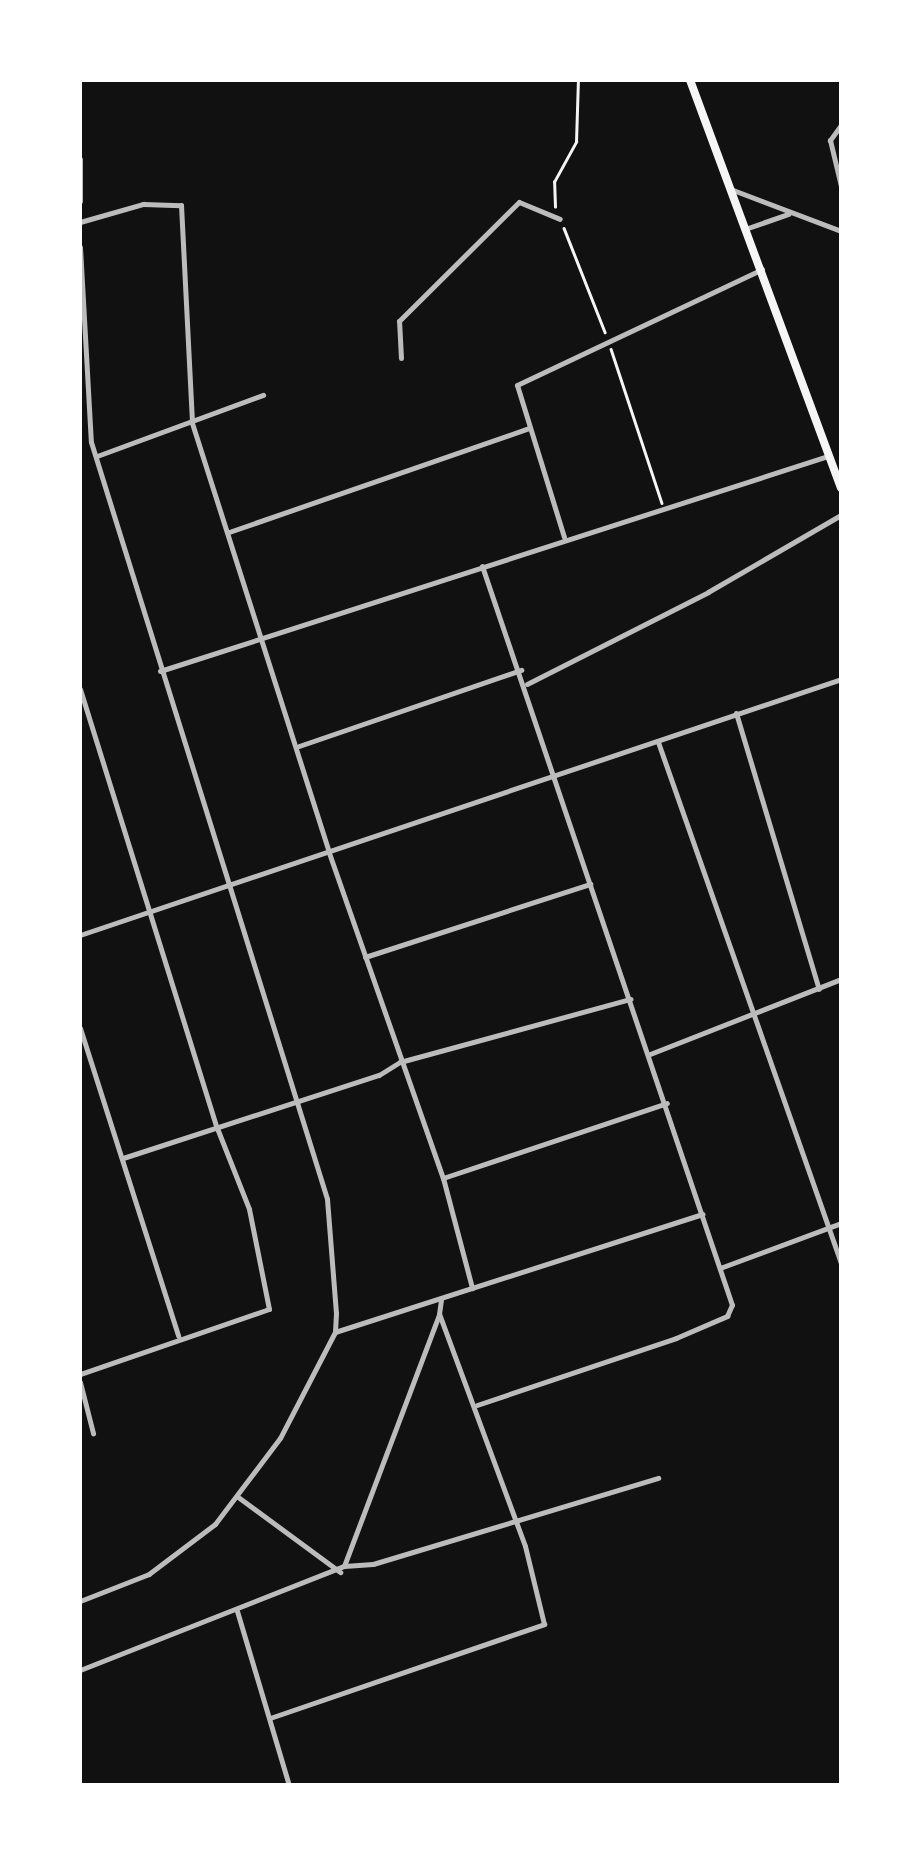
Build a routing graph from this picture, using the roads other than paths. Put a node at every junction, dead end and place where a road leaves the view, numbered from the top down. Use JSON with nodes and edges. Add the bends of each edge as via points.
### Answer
{"nodes":[{"id":1,"x":690,"y":80,"type":"edge"},
{"id":2,"x":841,"y":125,"type":"edge"},
{"id":3,"x":80,"y":159,"type":"edge"},
{"id":4,"x":841,"y":186,"type":"edge"},
{"id":5,"x":730,"y":190,"type":"junction"},
{"id":6,"x":80,"y":201,"type":"edge"},
{"id":7,"x":788,"y":214,"type":"junction"},
{"id":8,"x":560,"y":218,"type":"road end"},
{"id":9,"x":80,"y":222,"type":"edge"},
{"id":10,"x":746,"y":229,"type":"junction"},
{"id":11,"x":841,"y":231,"type":"edge"},
{"id":12,"x":80,"y":247,"type":"edge"},
{"id":13,"x":762,"y":270,"type":"junction"},
{"id":14,"x":401,"y":358,"type":"dead end"},
{"id":15,"x":263,"y":395,"type":"dead end"},
{"id":16,"x":192,"y":423,"type":"junction"},
{"id":17,"x":529,"y":428,"type":"junction"},
{"id":18,"x":96,"y":456,"type":"junction"},
{"id":19,"x":829,"y":456,"type":"junction"},
{"id":20,"x":841,"y":488,"type":"edge"},
{"id":21,"x":841,"y":515,"type":"edge"},
{"id":22,"x":229,"y":532,"type":"junction"},
{"id":23,"x":564,"y":537,"type":"junction"},
{"id":24,"x":482,"y":566,"type":"junction"},
{"id":25,"x":263,"y":639,"type":"junction"},
{"id":26,"x":521,"y":670,"type":"junction"},
{"id":27,"x":160,"y":671,"type":"junction"},
{"id":28,"x":841,"y":679,"type":"edge"},
{"id":29,"x":526,"y":685,"type":"junction"},
{"id":30,"x":80,"y":688,"type":"edge"},
{"id":31,"x":736,"y":714,"type":"junction"},
{"id":32,"x":658,"y":742,"type":"junction"},
{"id":33,"x":299,"y":746,"type":"junction"},
{"id":34,"x":553,"y":774,"type":"junction"},
{"id":35,"x":328,"y":850,"type":"junction"},
{"id":36,"x":590,"y":884,"type":"junction"},
{"id":37,"x":232,"y":886,"type":"junction"},
{"id":38,"x":152,"y":911,"type":"junction"},
{"id":39,"x":80,"y":935,"type":"edge"},
{"id":40,"x":366,"y":958,"type":"junction"},
{"id":41,"x":841,"y":980,"type":"edge"},
{"id":42,"x":819,"y":989,"type":"junction"},
{"id":43,"x":631,"y":999,"type":"junction"},
{"id":44,"x":753,"y":1014,"type":"junction"},
{"id":45,"x":80,"y":1028,"type":"edge"},
{"id":46,"x":82,"y":1044,"type":"edge"},
{"id":47,"x":650,"y":1054,"type":"junction"},
{"id":48,"x":400,"y":1062,"type":"junction"},
{"id":49,"x":295,"y":1098,"type":"junction"},
{"id":50,"x":666,"y":1102,"type":"junction"},
{"id":51,"x":217,"y":1128,"type":"junction"},
{"id":52,"x":123,"y":1158,"type":"junction"},
{"id":53,"x":442,"y":1178,"type":"junction"},
{"id":54,"x":702,"y":1214,"type":"junction"},
{"id":55,"x":841,"y":1222,"type":"edge"},
{"id":56,"x":829,"y":1228,"type":"junction"},
{"id":57,"x":841,"y":1262,"type":"edge"},
{"id":58,"x":720,"y":1268,"type":"junction"},
{"id":59,"x":472,"y":1288,"type":"junction"},
{"id":60,"x":441,"y":1300,"type":"junction"},
{"id":61,"x":439,"y":1314,"type":"junction"},
{"id":62,"x":335,"y":1332,"type":"junction"},
{"id":63,"x":178,"y":1336,"type":"junction"},
{"id":64,"x":80,"y":1378,"type":"edge"},
{"id":65,"x":477,"y":1406,"type":"junction"},
{"id":66,"x":93,"y":1433,"type":"dead end"},
{"id":67,"x":658,"y":1478,"type":"dead end"},
{"id":68,"x":238,"y":1496,"type":"junction"},
{"id":69,"x":516,"y":1523,"type":"junction"},
{"id":70,"x":343,"y":1569,"type":"junction"},
{"id":71,"x":80,"y":1600,"type":"edge"},
{"id":72,"x":237,"y":1611,"type":"junction"},
{"id":73,"x":80,"y":1670,"type":"edge"},
{"id":74,"x":270,"y":1718,"type":"junction"},
{"id":75,"x":288,"y":1785,"type":"edge"}],
"edges":[{"from":1,"to":5,"type":"highway"},
{"from":2,"to":4,"type":"street","via":[[830,140]]},
{"from":3,"to":6,"type":"street"},
{"from":5,"to":7,"type":"street"},
{"from":5,"to":10,"type":"highway"},
{"from":7,"to":10,"type":"street"},
{"from":7,"to":11,"type":"street"},
{"from":8,"to":14,"type":"street","via":[[519,202],[399,322]]},
{"from":9,"to":16,"type":"street","via":[[143,204],[181,205]]},
{"from":10,"to":13,"type":"highway"},
{"from":12,"to":18,"type":"street","via":[[83,376]]},
{"from":13,"to":17,"type":"street","via":[[519,382],[515,390]]},
{"from":13,"to":19,"type":"highway"},
{"from":15,"to":16,"type":"street"},
{"from":16,"to":18,"type":"street"},
{"from":16,"to":22,"type":"street"},
{"from":17,"to":22,"type":"street"},
{"from":17,"to":23,"type":"street"},
{"from":18,"to":27,"type":"street"},
{"from":19,"to":20,"type":"highway"},
{"from":19,"to":23,"type":"street"},
{"from":21,"to":29,"type":"street"},
{"from":22,"to":25,"type":"street"},
{"from":23,"to":24,"type":"street"},
{"from":24,"to":25,"type":"street"},
{"from":24,"to":26,"type":"street"},
{"from":25,"to":27,"type":"street"},
{"from":25,"to":33,"type":"street"},
{"from":26,"to":29,"type":"street"},
{"from":26,"to":33,"type":"street"},
{"from":27,"to":37,"type":"street"},
{"from":28,"to":31,"type":"street"},
{"from":29,"to":34,"type":"street"},
{"from":30,"to":38,"type":"street"},
{"from":31,"to":32,"type":"street"},
{"from":31,"to":42,"type":"street"},
{"from":32,"to":34,"type":"street"},
{"from":32,"to":44,"type":"street"},
{"from":33,"to":35,"type":"street"},
{"from":34,"to":35,"type":"street"},
{"from":34,"to":36,"type":"street"},
{"from":35,"to":37,"type":"street"},
{"from":35,"to":40,"type":"street"},
{"from":36,"to":40,"type":"street"},
{"from":36,"to":43,"type":"street"},
{"from":37,"to":38,"type":"street"},
{"from":37,"to":49,"type":"street"},
{"from":38,"to":39,"type":"street"},
{"from":38,"to":51,"type":"street"},
{"from":40,"to":48,"type":"street"},
{"from":41,"to":42,"type":"street"},
{"from":42,"to":44,"type":"street"},
{"from":43,"to":47,"type":"street"},
{"from":43,"to":48,"type":"street"},
{"from":44,"to":47,"type":"street"},
{"from":44,"to":56,"type":"street"},
{"from":45,"to":46,"type":"street"},
{"from":46,"to":52,"type":"street"},
{"from":47,"to":50,"type":"street"},
{"from":48,"to":49,"type":"street","via":[[379,1075]]},
{"from":48,"to":53,"type":"street"},
{"from":49,"to":51,"type":"street"},
{"from":49,"to":62,"type":"street","via":[[334,1230]]},
{"from":50,"to":53,"type":"street"},
{"from":50,"to":54,"type":"street"},
{"from":51,"to":52,"type":"street"},
{"from":51,"to":63,"type":"street","via":[[249,1209],[269,1309]]},
{"from":52,"to":63,"type":"street"},
{"from":53,"to":59,"type":"street"},
{"from":54,"to":58,"type":"street"},
{"from":54,"to":59,"type":"street"},
{"from":55,"to":56,"type":"street"},
{"from":56,"to":57,"type":"street"},
{"from":56,"to":58,"type":"street"},
{"from":58,"to":65,"type":"street","via":[[732,1305],[727,1316]]},
{"from":59,"to":60,"type":"street"},
{"from":60,"to":61,"type":"street"},
{"from":60,"to":62,"type":"street"},
{"from":61,"to":65,"type":"street"},
{"from":61,"to":70,"type":"street"},
{"from":62,"to":68,"type":"street","via":[[280,1438]]},
{"from":63,"to":64,"type":"street"},
{"from":64,"to":66,"type":"street"},
{"from":65,"to":69,"type":"street"},
{"from":67,"to":69,"type":"street"},
{"from":68,"to":70,"type":"street","via":[[319,1562]]},
{"from":68,"to":71,"type":"street","via":[[172,1560],[124,1588]]},
{"from":69,"to":70,"type":"street"},
{"from":69,"to":74,"type":"street","via":[[543,1603],[542,1626]]},
{"from":70,"to":72,"type":"street"},
{"from":72,"to":73,"type":"street"},
{"from":72,"to":74,"type":"street"},
{"from":74,"to":75,"type":"street"}]}
